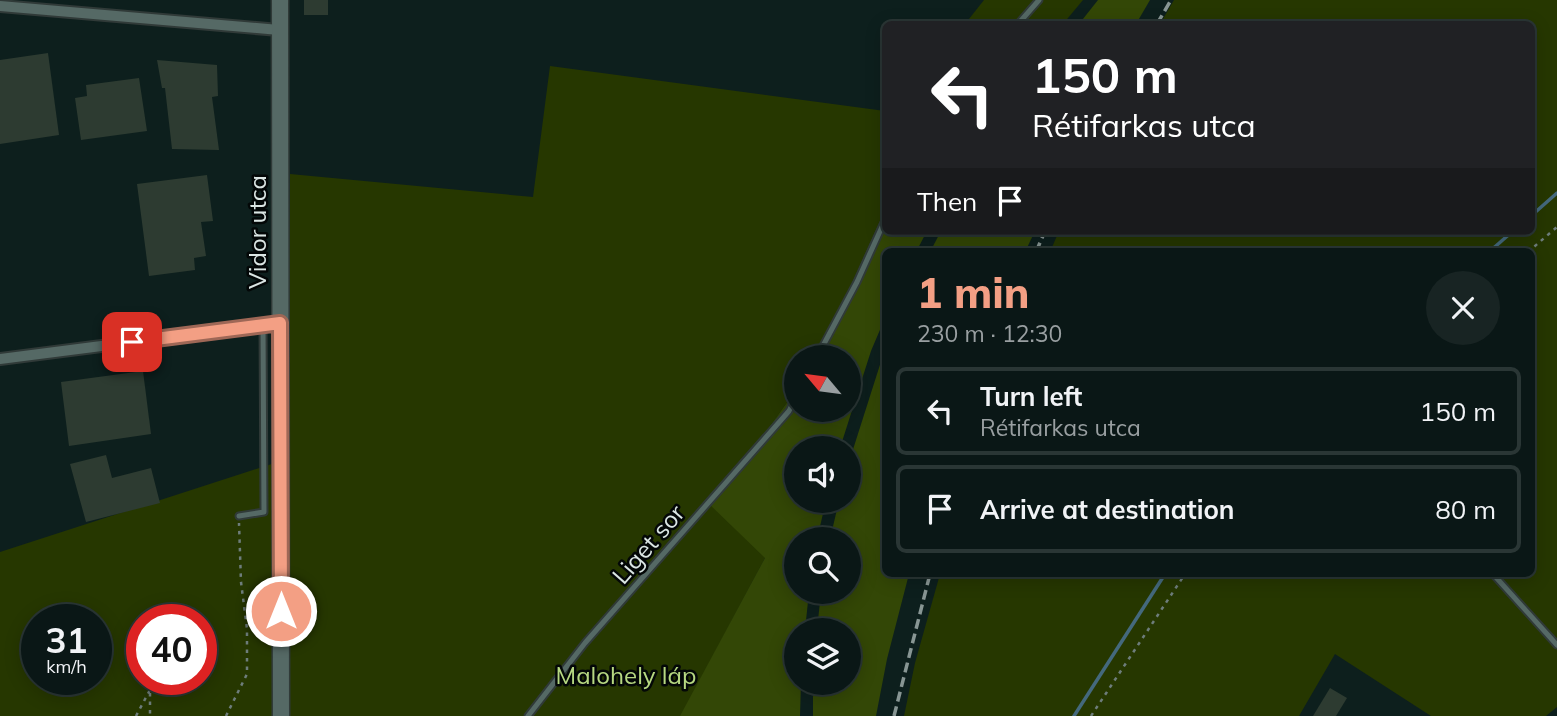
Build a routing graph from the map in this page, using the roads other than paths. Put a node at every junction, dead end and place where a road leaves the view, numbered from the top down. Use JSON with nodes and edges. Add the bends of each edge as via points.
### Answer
{"nodes":[{"id":1,"x":280,"y":0,"type":"edge"},
{"id":2,"x":1039,"y":0,"type":"edge"},
{"id":3,"x":0,"y":6,"type":"edge"},
{"id":4,"x":1021,"y":21,"type":"edge"},
{"id":5,"x":279,"y":30,"type":"junction"},
{"id":6,"x":882,"y":227,"type":"edge"},
{"id":7,"x":280,"y":323,"type":"junction"},
{"id":8,"x":263,"y":325,"type":"junction"},
{"id":9,"x":823,"y":345,"type":"edge"},
{"id":10,"x":0,"y":359,"type":"edge"},
{"id":11,"x":784,"y":417,"type":"edge"},
{"id":12,"x":239,"y":516,"type":"road end"},
{"id":13,"x":1496,"y":577,"type":"edge"},
{"id":14,"x":1557,"y":645,"type":"edge"},
{"id":15,"x":281,"y":716,"type":"edge"},
{"id":16,"x":528,"y":716,"type":"edge"}],
"edges":[{"from":1,"to":5,"type":"street","name":"Vidor utca"},
{"from":2,"to":4,"type":"lane"},
{"from":3,"to":5,"type":"street"},
{"from":5,"to":7,"type":"street","name":"Vidor utca"},
{"from":6,"to":9,"type":"lane"},
{"from":7,"to":8,"type":"street"},
{"from":7,"to":15,"type":"street","name":"Vidor utca"},
{"from":8,"to":10,"type":"street"},
{"from":8,"to":12,"type":"lane","via":[[264,512]]},
{"from":11,"to":16,"type":"lane","name":"Liget sor","via":[[585,643]]},
{"from":13,"to":14,"type":"lane"}]}
